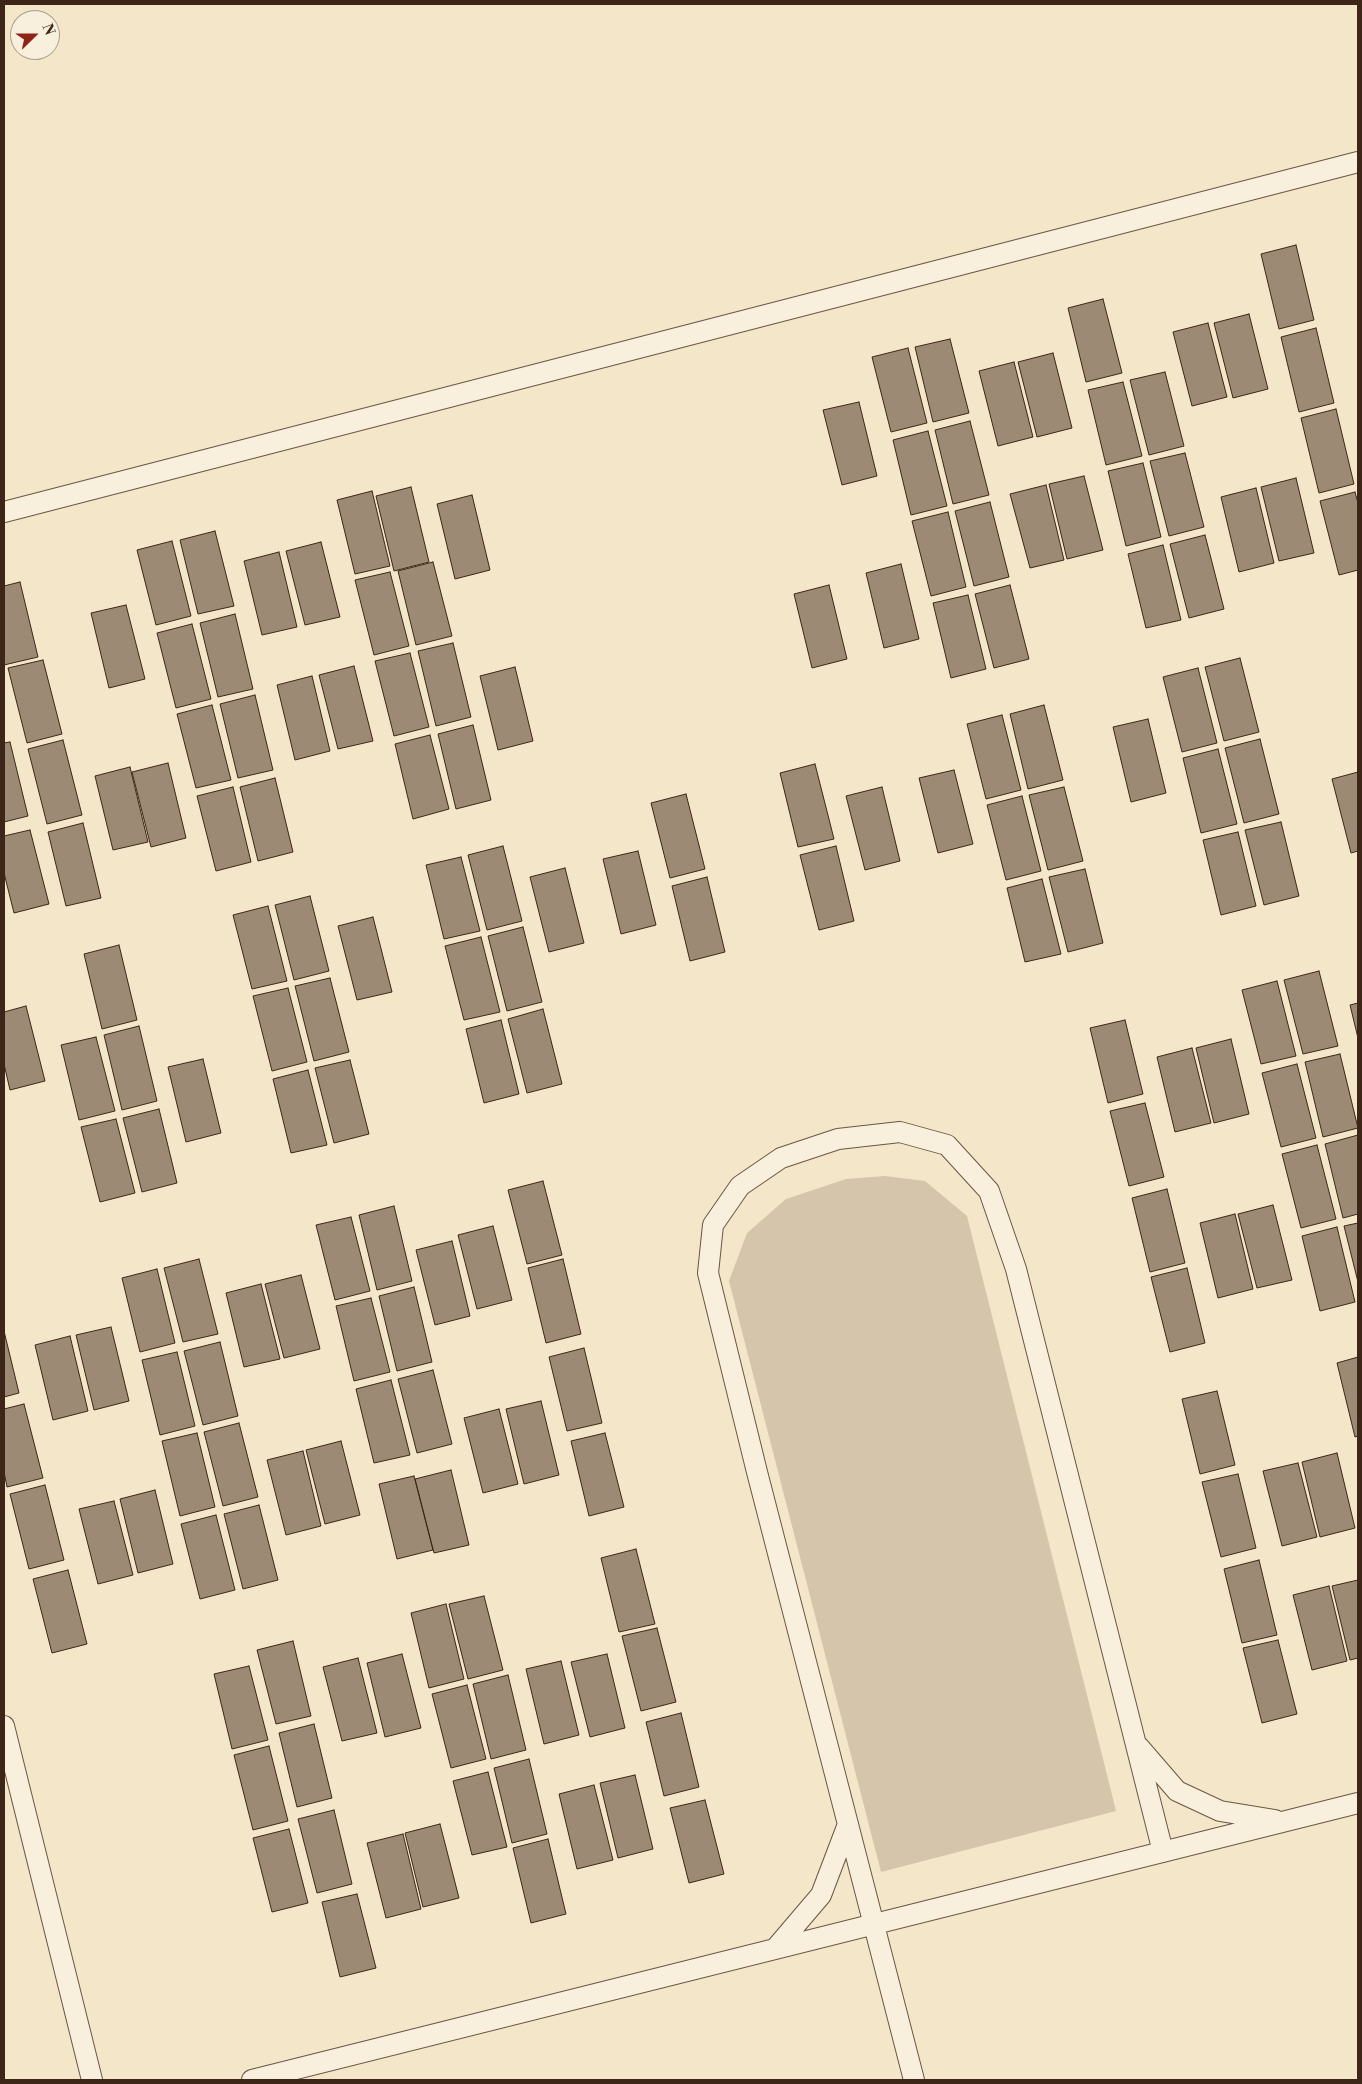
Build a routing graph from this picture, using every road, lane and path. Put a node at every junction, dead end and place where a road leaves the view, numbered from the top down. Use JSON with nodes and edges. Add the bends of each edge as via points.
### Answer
{"nodes":[{"id":1,"x":1358,"y":162,"type":"edge"},
{"id":2,"x":4,"y":512,"type":"edge"},
{"id":3,"x":4,"y":1726,"type":"edge"},
{"id":4,"x":1136,"y":1744,"type":"junction"},
{"id":5,"x":1358,"y":1803,"type":"edge"},
{"id":6,"x":1283,"y":1822,"type":"junction"},
{"id":7,"x":848,"y":1824,"type":"junction"},
{"id":8,"x":1163,"y":1852,"type":"junction"},
{"id":9,"x":874,"y":1924,"type":"junction"},
{"id":10,"x":775,"y":1949,"type":"junction"},
{"id":11,"x":92,"y":2080,"type":"edge"},
{"id":12,"x":252,"y":2080,"type":"edge"},
{"id":13,"x":914,"y":2080,"type":"edge"}],
"edges":[{"from":1,"to":2,"type":"lane"},
{"from":3,"to":11,"type":"lane"},
{"from":4,"to":6,"type":"lane","via":[[1176,1791],[1220,1811]]},
{"from":4,"to":7,"type":"lane","via":[[1016,1269],[990,1191],[947,1144],[900,1132],[838,1139],[781,1158],[740,1186],[713,1225],[708,1272]]},
{"from":4,"to":8,"type":"lane"},
{"from":5,"to":6,"type":"lane"},
{"from":6,"to":8,"type":"lane"},
{"from":7,"to":9,"type":"lane"},
{"from":7,"to":10,"type":"lane","via":[[821,1895]]},
{"from":8,"to":9,"type":"lane"},
{"from":9,"to":10,"type":"lane"},
{"from":9,"to":13,"type":"lane"},
{"from":10,"to":12,"type":"lane"}]}
